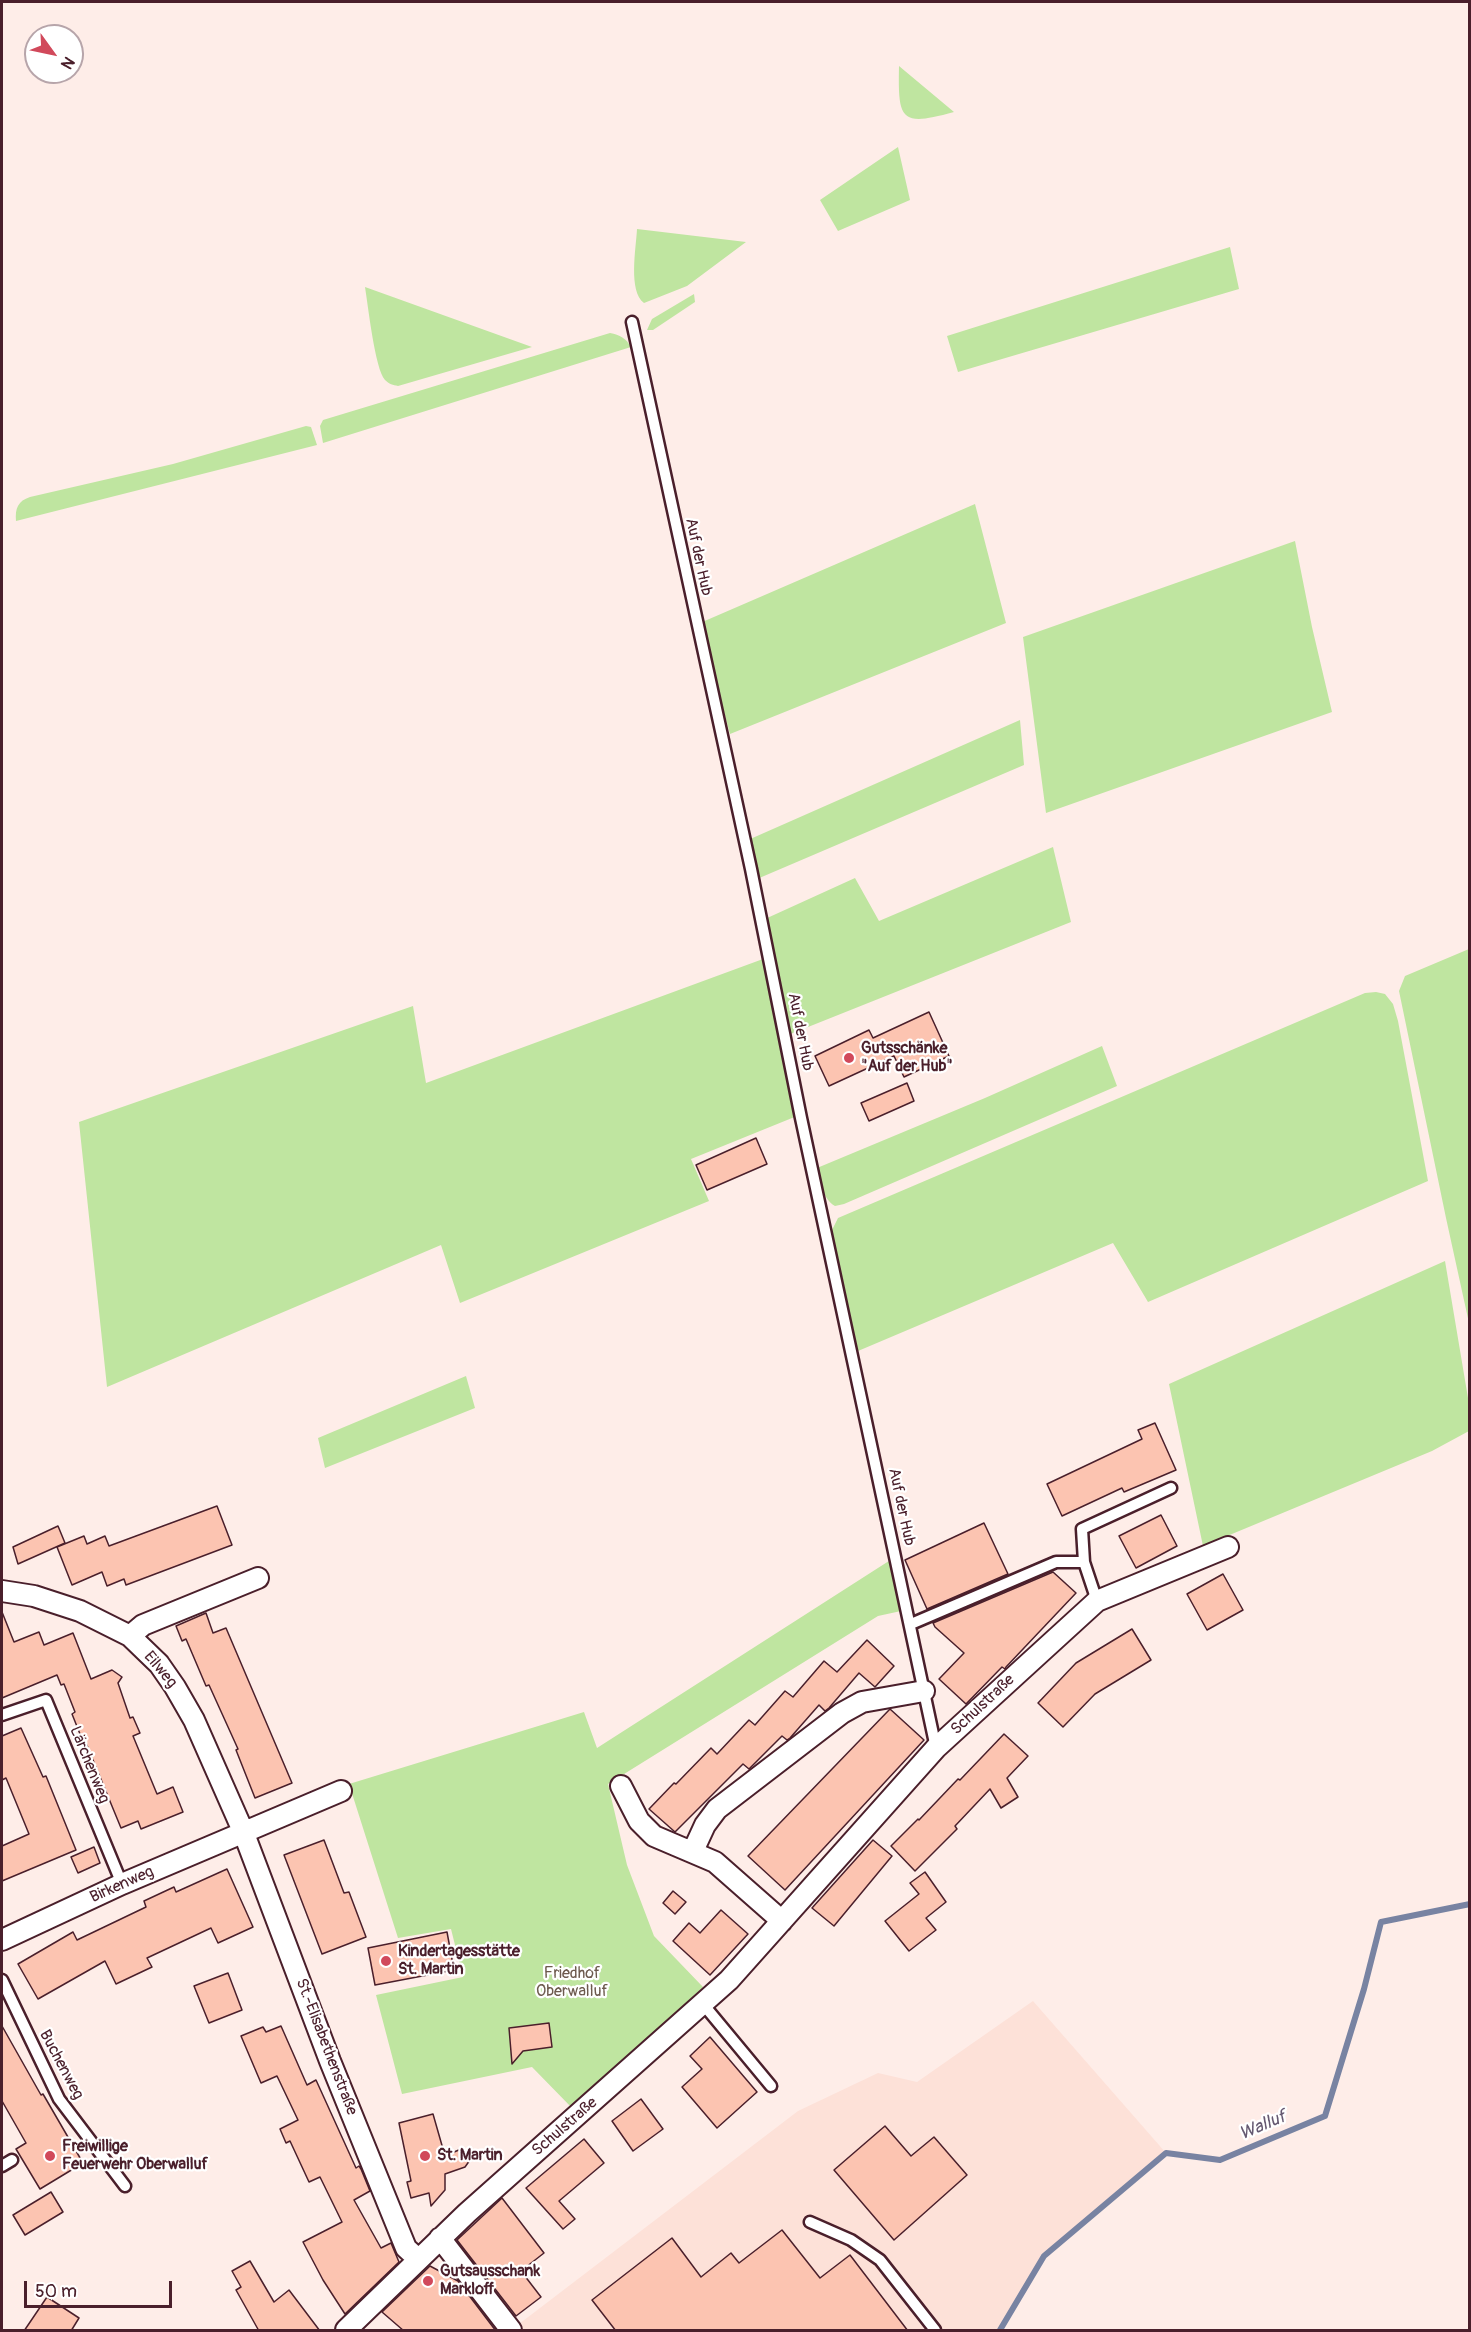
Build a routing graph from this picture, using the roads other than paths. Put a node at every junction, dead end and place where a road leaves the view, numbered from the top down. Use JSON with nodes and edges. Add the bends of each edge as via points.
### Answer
{"nodes":[{"id":1,"x":632,"y":322,"type":"dead end"},
{"id":2,"x":1171,"y":1488,"type":"dead end"},
{"id":3,"x":1228,"y":1547,"type":"dead end"},
{"id":4,"x":1084,"y":1562,"type":"junction"},
{"id":5,"x":258,"y":1578,"type":"dead end"},
{"id":6,"x":2,"y":1591,"type":"edge"},
{"id":7,"x":1097,"y":1601,"type":"junction"},
{"id":8,"x":911,"y":1624,"type":"junction"},
{"id":9,"x":130,"y":1636,"type":"junction"},
{"id":10,"x":924,"y":1691,"type":"junction"},
{"id":11,"x":2,"y":1715,"type":"edge"},
{"id":12,"x":936,"y":1748,"type":"junction"},
{"id":13,"x":621,"y":1786,"type":"dead end"},
{"id":14,"x":341,"y":1791,"type":"dead end"},
{"id":15,"x":243,"y":1831,"type":"junction"},
{"id":16,"x":693,"y":1851,"type":"junction"},
{"id":17,"x":122,"y":1884,"type":"junction"},
{"id":18,"x":782,"y":1921,"type":"junction"},
{"id":19,"x":2,"y":1940,"type":"edge"},
{"id":20,"x":2,"y":1980,"type":"edge"},
{"id":21,"x":703,"y":2004,"type":"junction"},
{"id":22,"x":771,"y":2086,"type":"dead end"},
{"id":23,"x":12,"y":2160,"type":"dead end"},
{"id":24,"x":2,"y":2166,"type":"edge"},
{"id":25,"x":125,"y":2186,"type":"dead end"},
{"id":26,"x":810,"y":2222,"type":"dead end"},
{"id":27,"x":440,"y":2238,"type":"junction"},
{"id":28,"x":418,"y":2259,"type":"junction"},
{"id":29,"x":346,"y":2331,"type":"edge"},
{"id":30,"x":511,"y":2331,"type":"edge"},
{"id":31,"x":935,"y":2331,"type":"edge"}],
"edges":[{"from":1,"to":8,"type":"lane","name":"Auf der Hub"},
{"from":2,"to":4,"type":"lane","via":[[1082,1529]]},
{"from":3,"to":7,"type":"street","name":"Schulstraße"},
{"from":4,"to":7,"type":"lane"},
{"from":4,"to":8,"type":"lane","via":[[1056,1562]]},
{"from":5,"to":9,"type":"street","via":[[143,1625]]},
{"from":6,"to":9,"type":"street","name":"Eilweg","via":[[34,1596],[80,1611]]},
{"from":7,"to":12,"type":"street","name":"Schulstraße"},
{"from":8,"to":10,"type":"lane","name":"Auf der Hub"},
{"from":9,"to":15,"type":"street","name":"Eilweg","via":[[175,1687],[194,1720]]},
{"from":10,"to":12,"type":"lane","name":"Auf der Hub"},
{"from":10,"to":16,"type":"street","via":[[862,1702],[842,1713],[717,1809]]},
{"from":11,"to":17,"type":"lane","name":"Lärchenweg","via":[[46,1700]]},
{"from":12,"to":18,"type":"street","name":"Schulstraße"},
{"from":13,"to":16,"type":"street","via":[[639,1821],[654,1836]]},
{"from":14,"to":15,"type":"street","name":"Birkenweg"},
{"from":15,"to":17,"type":"street","name":"Birkenweg"},
{"from":15,"to":28,"type":"street","name":"St.-Elisabethenstraße","via":[[406,2248]]},
{"from":16,"to":18,"type":"street","via":[[715,1862]]},
{"from":17,"to":19,"type":"street","name":"Birkenweg"},
{"from":18,"to":21,"type":"street","name":"Schulstraße"},
{"from":20,"to":25,"type":"lane","name":"Buchenweg","via":[[59,2099]]},
{"from":21,"to":22,"type":"lane"},
{"from":21,"to":27,"type":"street","name":"Schulstraße"},
{"from":23,"to":24,"type":"lane"},
{"from":26,"to":31,"type":"lane","via":[[851,2240],[880,2260]]},
{"from":27,"to":28,"type":"street","name":"Schulstraße"},
{"from":27,"to":30,"type":"street"},
{"from":28,"to":29,"type":"street","name":"Schulstraße"}]}
